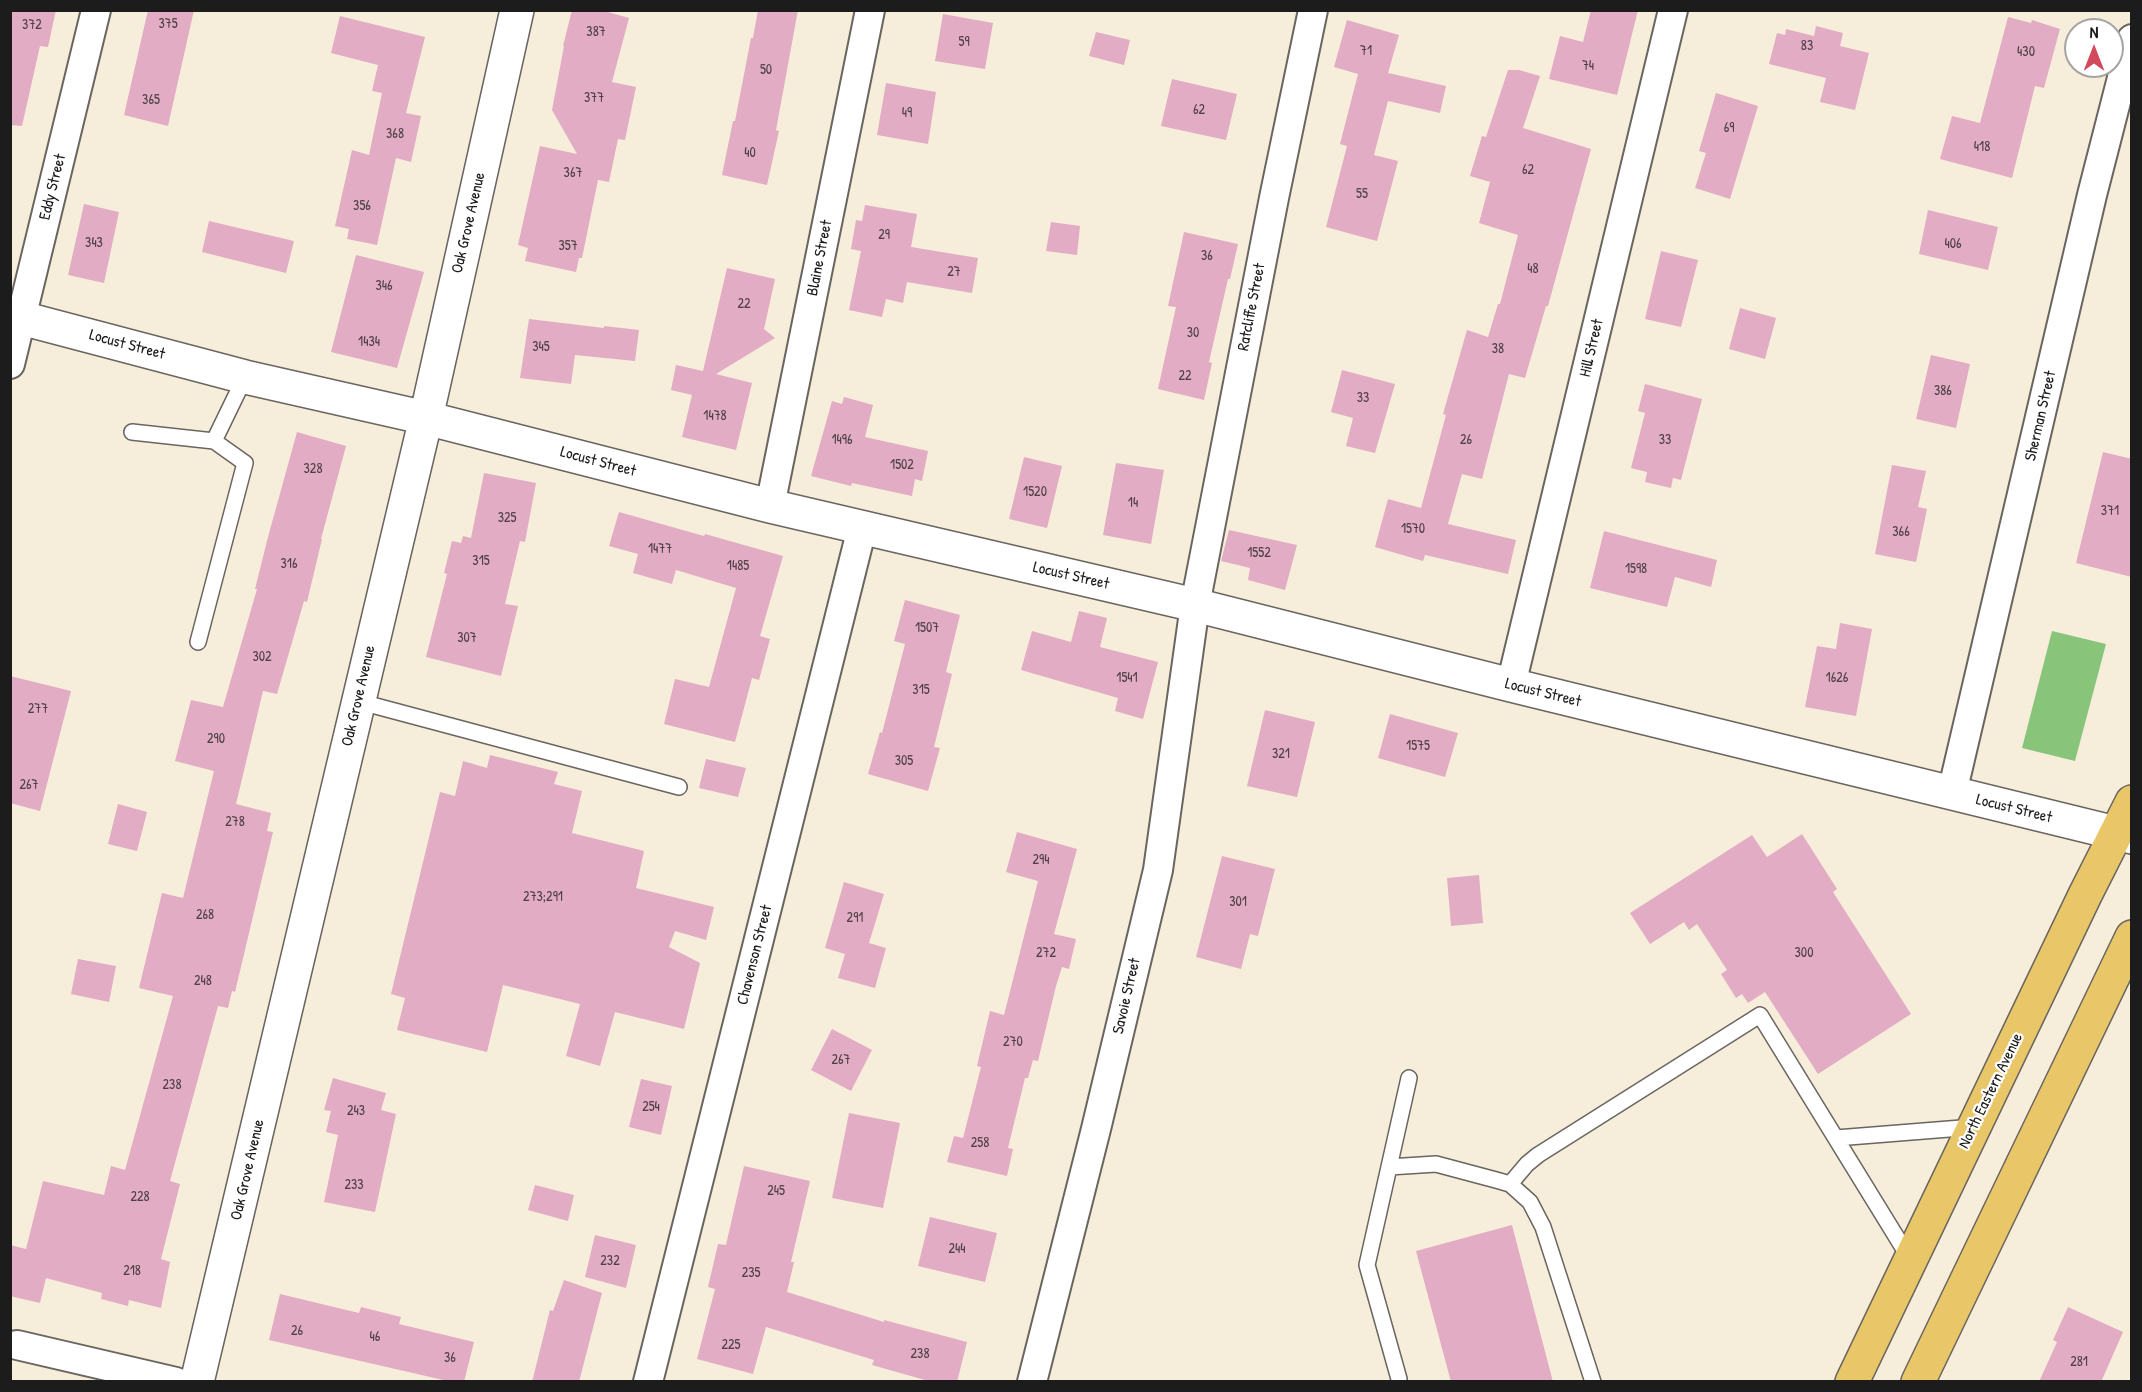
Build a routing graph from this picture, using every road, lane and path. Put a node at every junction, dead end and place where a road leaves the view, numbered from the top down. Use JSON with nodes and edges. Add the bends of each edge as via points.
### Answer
{"nodes":[{"id":1,"x":96,"y":10,"type":"edge"},
{"id":2,"x":517,"y":10,"type":"edge"},
{"id":3,"x":870,"y":10,"type":"edge"},
{"id":4,"x":1313,"y":10,"type":"edge"},
{"id":5,"x":1673,"y":10,"type":"edge"},
{"id":6,"x":2132,"y":39,"type":"edge"},
{"id":7,"x":16,"y":316,"type":"edge"},
{"id":8,"x":10,"y":364,"type":"edge"},
{"id":9,"x":245,"y":377,"type":"junction"},
{"id":10,"x":426,"y":418,"type":"junction"},
{"id":11,"x":132,"y":432,"type":"dead end"},
{"id":12,"x":214,"y":441,"type":"junction"},
{"id":13,"x":770,"y":507,"type":"junction"},
{"id":14,"x":862,"y":528,"type":"junction"},
{"id":15,"x":1195,"y":605,"type":"junction"},
{"id":16,"x":198,"y":642,"type":"dead end"},
{"id":17,"x":1511,"y":686,"type":"junction"},
{"id":18,"x":357,"y":701,"type":"junction"},
{"id":19,"x":680,"y":787,"type":"dead end"},
{"id":20,"x":1952,"y":794,"type":"junction"},
{"id":21,"x":2132,"y":802,"type":"edge"},
{"id":22,"x":2123,"y":835,"type":"edge"},
{"id":23,"x":2132,"y":937,"type":"edge"},
{"id":24,"x":1409,"y":1078,"type":"dead end"},
{"id":25,"x":1974,"y":1127,"type":"junction"},
{"id":26,"x":1836,"y":1138,"type":"junction"},
{"id":27,"x":1389,"y":1167,"type":"junction"},
{"id":28,"x":1510,"y":1184,"type":"junction"},
{"id":29,"x":1911,"y":1259,"type":"junction"},
{"id":30,"x":17,"y":1345,"type":"dead end"},
{"id":31,"x":1399,"y":1379,"type":"dead end"},
{"id":32,"x":176,"y":1382,"type":"edge"},
{"id":33,"x":197,"y":1382,"type":"edge"},
{"id":34,"x":648,"y":1382,"type":"edge"},
{"id":35,"x":1032,"y":1382,"type":"edge"},
{"id":36,"x":1593,"y":1382,"type":"edge"},
{"id":37,"x":1852,"y":1382,"type":"edge"},
{"id":38,"x":1918,"y":1382,"type":"edge"}],
"edges":[{"from":1,"to":7,"type":"street","name":"Eddy Street"},
{"from":2,"to":10,"type":"street","name":"Oak Grove Avenue"},
{"from":3,"to":13,"type":"street","name":"Blaine Street"},
{"from":4,"to":15,"type":"street","name":"Ratcliffe Street"},
{"from":5,"to":17,"type":"street","name":"Hill Street"},
{"from":6,"to":20,"type":"street","name":"Sherman Street"},
{"from":7,"to":8,"type":"street","name":"Eddy Street"},
{"from":7,"to":9,"type":"street","name":"Locust Street"},
{"from":9,"to":10,"type":"street","name":"Locust Street"},
{"from":9,"to":12,"type":"lane"},
{"from":10,"to":13,"type":"street","name":"Locust Street"},
{"from":10,"to":18,"type":"street","name":"Oak Grove Avenue"},
{"from":11,"to":12,"type":"lane"},
{"from":12,"to":16,"type":"lane","via":[[245,463]]},
{"from":13,"to":14,"type":"street","name":"Locust Street"},
{"from":14,"to":15,"type":"street","name":"Locust Street"},
{"from":14,"to":34,"type":"street","name":"Chavenson Street"},
{"from":15,"to":17,"type":"street","name":"Locust Street"},
{"from":15,"to":35,"type":"street","name":"Savoie Street","via":[[1158,870]]},
{"from":17,"to":20,"type":"street","name":"Locust Street"},
{"from":18,"to":19,"type":"lane"},
{"from":18,"to":33,"type":"street","name":"Oak Grove Avenue"},
{"from":20,"to":22,"type":"street","name":"Locust Street"},
{"from":21,"to":22,"type":"main road","name":"North Eastern Avenue"},
{"from":22,"to":25,"type":"main road","name":"North Eastern Avenue"},
{"from":23,"to":38,"type":"main road"},
{"from":24,"to":27,"type":"lane"},
{"from":25,"to":26,"type":"lane"},
{"from":25,"to":29,"type":"main road","name":"North Eastern Avenue"},
{"from":26,"to":28,"type":"lane","via":[[1760,1015],[1538,1155]]},
{"from":26,"to":29,"type":"lane"},
{"from":27,"to":28,"type":"lane","via":[[1436,1164]]},
{"from":27,"to":31,"type":"lane","via":[[1367,1264]]},
{"from":28,"to":36,"type":"lane","via":[[1530,1202],[1540,1220]]},
{"from":29,"to":37,"type":"main road","name":"North Eastern Avenue"},
{"from":30,"to":32,"type":"street"}]}
